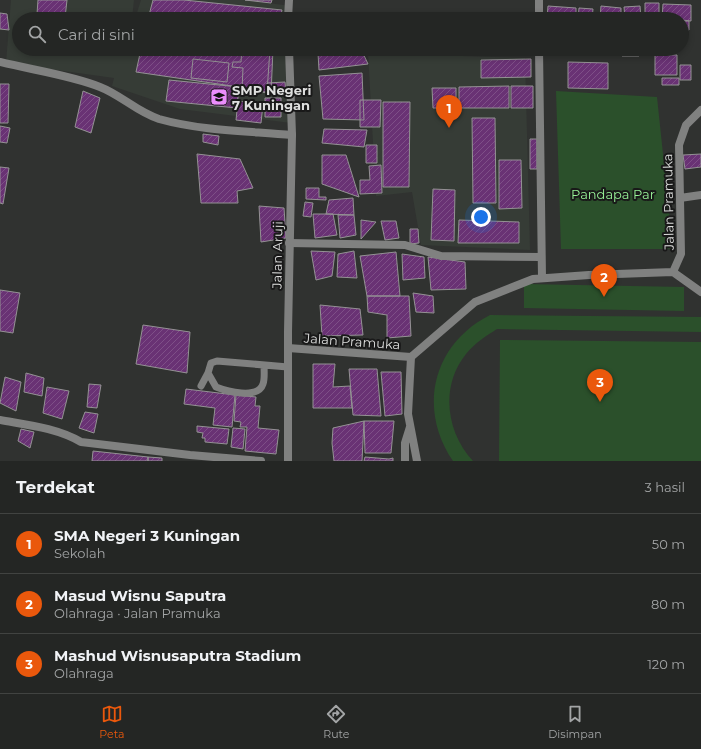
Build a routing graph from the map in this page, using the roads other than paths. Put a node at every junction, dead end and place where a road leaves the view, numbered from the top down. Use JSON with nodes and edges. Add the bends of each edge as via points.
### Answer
{"nodes":[{"id":1,"x":289,"y":0,"type":"edge"},
{"id":2,"x":539,"y":0,"type":"edge"},
{"id":3,"x":288,"y":12,"type":"edge"},
{"id":4,"x":539,"y":12,"type":"edge"},
{"id":5,"x":289,"y":56,"type":"edge"},
{"id":6,"x":539,"y":56,"type":"edge"},
{"id":7,"x":0,"y":62,"type":"edge"},
{"id":8,"x":701,"y":110,"type":"edge"},
{"id":9,"x":292,"y":135,"type":"junction"},
{"id":10,"x":701,"y":195,"type":"edge"},
{"id":11,"x":680,"y":198,"type":"junction"},
{"id":12,"x":290,"y":243,"type":"junction"},
{"id":13,"x":541,"y":257,"type":"junction"},
{"id":14,"x":673,"y":272,"type":"junction"},
{"id":15,"x":542,"y":278,"type":"junction"},
{"id":16,"x":701,"y":292,"type":"edge"},
{"id":17,"x":288,"y":348,"type":"junction"},
{"id":18,"x":411,"y":357,"type":"junction"},
{"id":19,"x":264,"y":364,"type":"junction"},
{"id":20,"x":288,"y":367,"type":"junction"},
{"id":21,"x":208,"y":373,"type":"junction"},
{"id":22,"x":201,"y":386,"type":"dead end"},
{"id":23,"x":0,"y":420,"type":"edge"},
{"id":24,"x":410,"y":426,"type":"junction"},
{"id":25,"x":261,"y":461,"type":"edge"},
{"id":26,"x":288,"y":461,"type":"edge"},
{"id":27,"x":405,"y":461,"type":"edge"},
{"id":28,"x":417,"y":461,"type":"edge"}],
"edges":[{"from":1,"to":3,"type":"street"},
{"from":2,"to":4,"type":"street"},
{"from":5,"to":9,"type":"street","name":"Jalan Aruji"},
{"from":6,"to":13,"type":"street"},
{"from":7,"to":9,"type":"street","via":[[101,87],[158,118],[190,126]]},
{"from":8,"to":11,"type":"street","name":"Jalan Pramuka","via":[[686,125],[679,146]]},
{"from":9,"to":12,"type":"street","name":"Jalan Aruji"},
{"from":10,"to":11,"type":"street"},
{"from":11,"to":14,"type":"street","name":"Jalan Pramuka","via":[[681,254]]},
{"from":12,"to":13,"type":"street","via":[[405,245],[441,256]]},
{"from":12,"to":17,"type":"street","name":"Jalan Aruji"},
{"from":13,"to":15,"type":"street"},
{"from":14,"to":15,"type":"street","name":"Jalan Pramuka"},
{"from":14,"to":16,"type":"street"},
{"from":15,"to":18,"type":"street","name":"Jalan Pramuka","via":[[533,279],[475,302]]},
{"from":17,"to":18,"type":"street","name":"Jalan Pramuka"},
{"from":17,"to":20,"type":"street","name":"Jalan Aruji"},
{"from":18,"to":24,"type":"street","via":[[408,414]]},
{"from":19,"to":20,"type":"lane"},
{"from":19,"to":21,"type":"lane","via":[[217,361],[211,363]]},
{"from":19,"to":21,"type":"lane","via":[[263,384],[259,390],[245,394],[216,387]]},
{"from":20,"to":26,"type":"street","name":"Jalan Aruji"},
{"from":21,"to":22,"type":"lane"},
{"from":23,"to":25,"type":"street","via":[[49,429],[81,442]]},
{"from":24,"to":27,"type":"street","via":[[405,443]]},
{"from":24,"to":28,"type":"street"}]}
